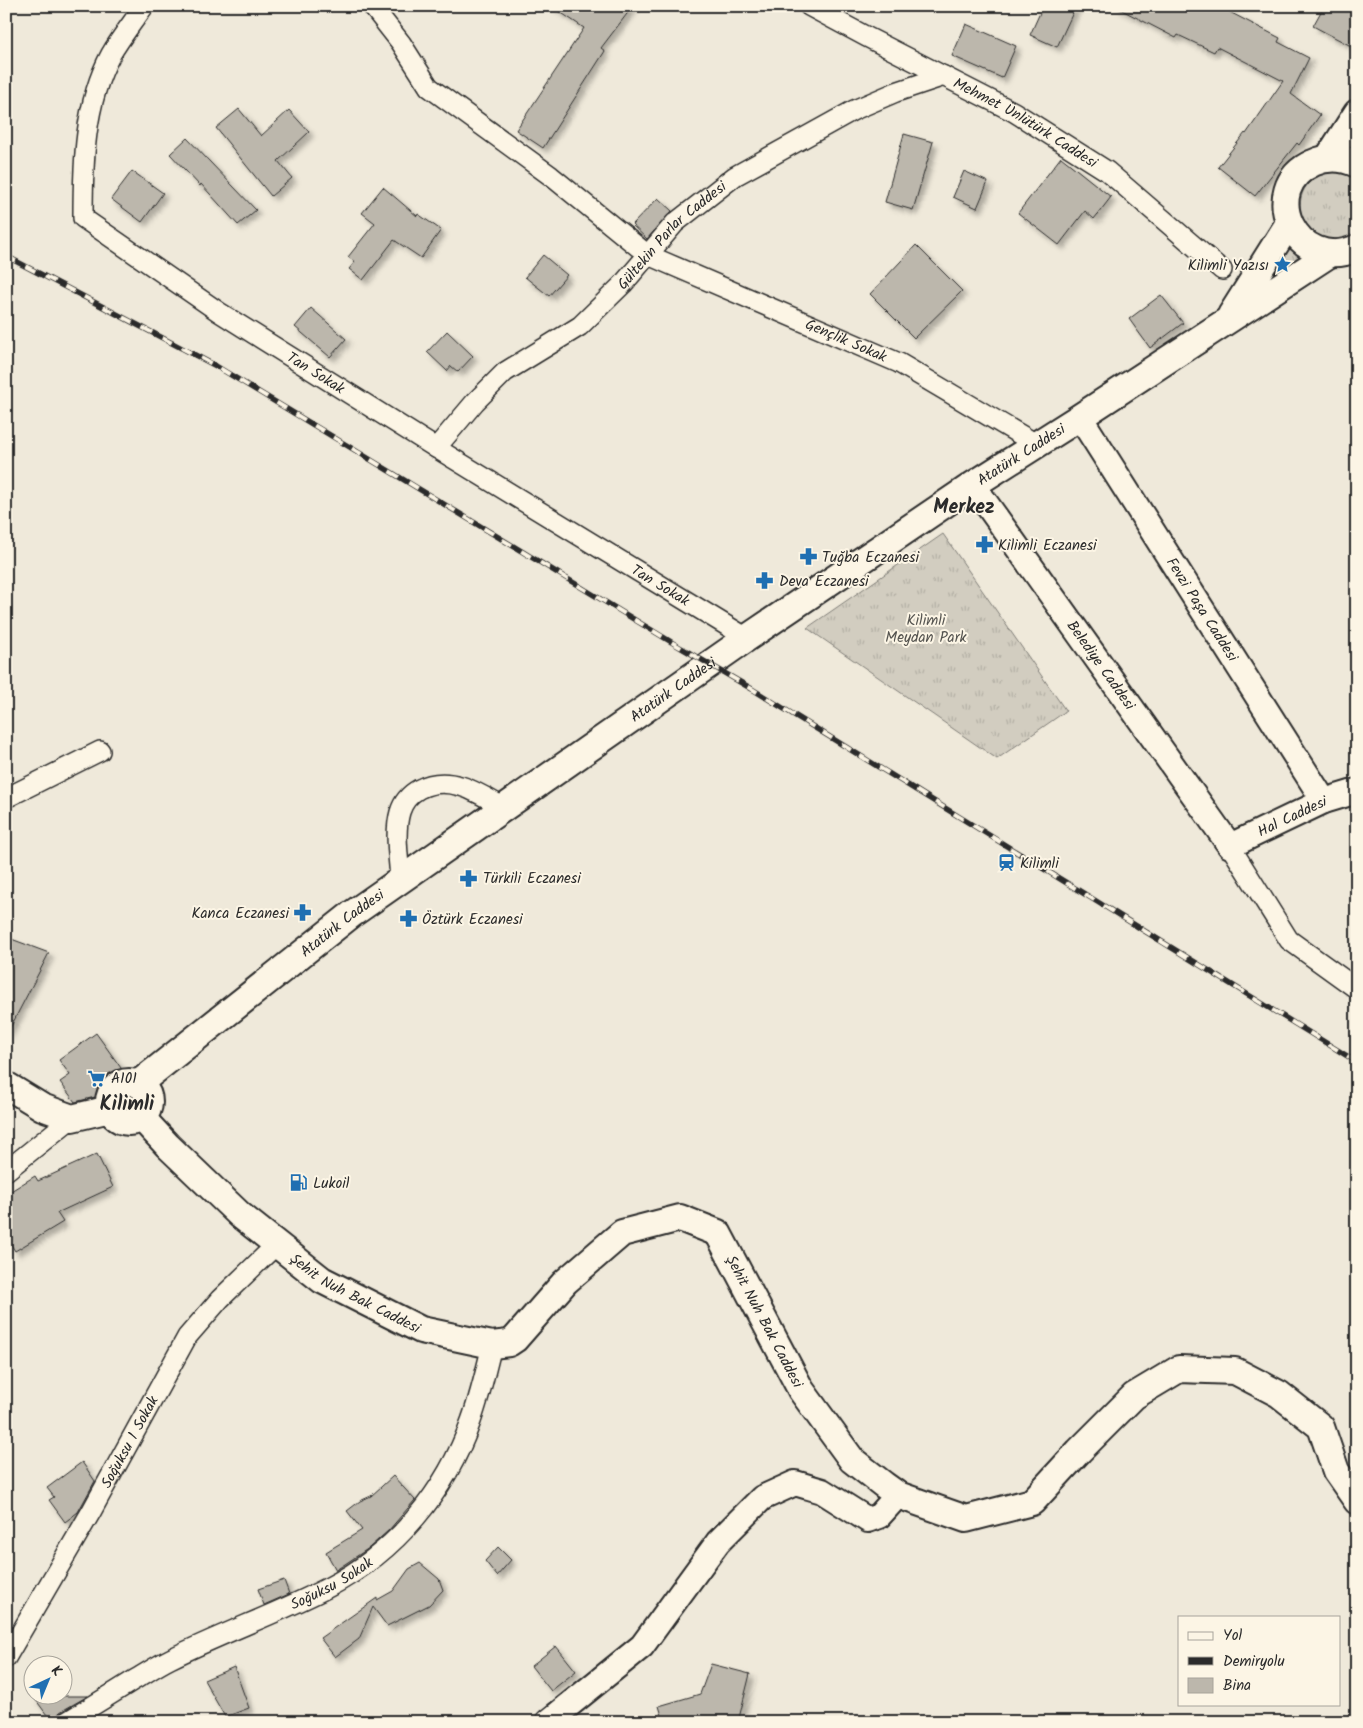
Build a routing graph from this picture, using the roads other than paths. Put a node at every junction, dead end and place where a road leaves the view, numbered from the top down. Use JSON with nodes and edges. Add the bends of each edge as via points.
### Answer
{"nodes":[{"id":1,"x":144,"y":6,"type":"edge"},
{"id":2,"x":372,"y":6,"type":"edge"},
{"id":3,"x":809,"y":6,"type":"edge"},
{"id":4,"x":944,"y":76,"type":"junction"},
{"id":5,"x":1357,"y":113,"type":"edge"},
{"id":6,"x":1328,"y":158,"type":"junction"},
{"id":7,"x":1357,"y":164,"type":"edge"},
{"id":8,"x":1289,"y":223,"type":"junction"},
{"id":9,"x":1357,"y":248,"type":"edge"},
{"id":10,"x":1331,"y":253,"type":"junction"},
{"id":11,"x":648,"y":255,"type":"junction"},
{"id":12,"x":1222,"y":270,"type":"dead end"},
{"id":13,"x":1227,"y":322,"type":"junction"},
{"id":14,"x":1080,"y":418,"type":"junction"},
{"id":15,"x":1036,"y":444,"type":"junction"},
{"id":16,"x":436,"y":448,"type":"junction"},
{"id":17,"x":973,"y":485,"type":"junction"},
{"id":18,"x":747,"y":638,"type":"junction"},
{"id":19,"x":100,"y":751,"type":"dead end"},
{"id":20,"x":1357,"y":791,"type":"edge"},
{"id":21,"x":6,"y":798,"type":"edge"},
{"id":22,"x":1324,"y":801,"type":"junction"},
{"id":23,"x":504,"y":808,"type":"junction"},
{"id":24,"x":1230,"y":846,"type":"junction"},
{"id":25,"x":400,"y":880,"type":"junction"},
{"id":26,"x":1357,"y":989,"type":"edge"},
{"id":27,"x":138,"y":1084,"type":"junction"},
{"id":28,"x":6,"y":1085,"type":"edge"},
{"id":29,"x":110,"y":1109,"type":"junction"},
{"id":30,"x":72,"y":1118,"type":"junction"},
{"id":31,"x":142,"y":1118,"type":"junction"},
{"id":32,"x":6,"y":1171,"type":"edge"},
{"id":33,"x":277,"y":1244,"type":"junction"},
{"id":34,"x":492,"y":1344,"type":"junction"},
{"id":35,"x":898,"y":1495,"type":"junction"},
{"id":36,"x":1357,"y":1500,"type":"edge"},
{"id":37,"x":6,"y":1658,"type":"edge"},
{"id":38,"x":66,"y":1722,"type":"edge"},
{"id":39,"x":548,"y":1722,"type":"edge"}],
"edges":[{"from":1,"to":16,"type":"street","name":"Tan Sokak","via":[[112,53],[96,89],[88,122],[83,218],[219,312]]},
{"from":2,"to":11,"type":"street","name":"Gençlik Sokak","via":[[429,86],[551,176]]},
{"from":3,"to":4,"type":"street","name":"Mehmet Ünlütürk Caddesi"},
{"from":4,"to":11,"type":"street","name":"Gültekin Parlar Caddesi","via":[[854,110],[735,176],[676,223]]},
{"from":4,"to":12,"type":"street","name":"Mehmet Ünlütürk Caddesi","via":[[1014,112],[1107,171]]},
{"from":5,"to":6,"type":"main road"},
{"from":6,"to":7,"type":"main road","via":[[1347,159]]},
{"from":6,"to":8,"type":"main road","via":[[1308,165],[1297,174],[1286,199]]},
{"from":8,"to":10,"type":"main road","via":[[1308,246]]},
{"from":8,"to":13,"type":"main road","name":"Atatürk Caddesi"},
{"from":9,"to":10,"type":"main road"},
{"from":10,"to":13,"type":"main road","name":"Atatürk Caddesi"},
{"from":11,"to":15,"type":"street","name":"Gençlik Sokak","via":[[899,363]]},
{"from":11,"to":16,"type":"street","name":"Gültekin Parlar Caddesi","via":[[580,326],[505,372]]},
{"from":13,"to":14,"type":"main road","name":"Atatürk Caddesi"},
{"from":14,"to":15,"type":"main road","name":"Atatürk Caddesi"},
{"from":14,"to":22,"type":"street","name":"Fevzi Paşa Caddesi"},
{"from":15,"to":17,"type":"main road","name":"Atatürk Caddesi"},
{"from":16,"to":18,"type":"street","name":"Tan Sokak"},
{"from":17,"to":18,"type":"main road","name":"Atatürk Caddesi"},
{"from":17,"to":24,"type":"street","name":"Belediye Caddesi"},
{"from":18,"to":23,"type":"main road","name":"Atatürk Caddesi"},
{"from":19,"to":21,"type":"street"},
{"from":20,"to":22,"type":"street","name":"Hal Caddesi"},
{"from":22,"to":24,"type":"street","name":"Hal Caddesi"},
{"from":23,"to":25,"type":"main road","name":"Atatürk Caddesi"},
{"from":23,"to":25,"type":"street","via":[[466,787],[448,783],[422,788],[411,794],[400,812]]},
{"from":24,"to":26,"type":"street","via":[[1289,940]]},
{"from":25,"to":27,"type":"main road","name":"Atatürk Caddesi","via":[[352,914]]},
{"from":27,"to":29,"type":"main road","via":[[124,1082],[113,1090]]},
{"from":27,"to":31,"type":"main road","via":[[144,1088],[149,1101],[149,1108]]},
{"from":28,"to":30,"type":"main road","via":[[42,1107]]},
{"from":29,"to":30,"type":"main road"},
{"from":29,"to":31,"type":"main road","via":[[124,1122]]},
{"from":30,"to":32,"type":"street"},
{"from":31,"to":33,"type":"main road","name":"Şehit Nuh Bak Caddesi","via":[[240,1215]]},
{"from":33,"to":34,"type":"main road","name":"Şehit Nuh Bak Caddesi","via":[[322,1280],[421,1330]]},
{"from":33,"to":37,"type":"street","name":"Soğuksu 1 Sokak","via":[[220,1299],[187,1338],[96,1504]]},
{"from":34,"to":35,"type":"main road","name":"Şehit Nuh Bak Caddesi","via":[[515,1339],[565,1282],[622,1233],[680,1218],[718,1233],[801,1390],[852,1460]]},
{"from":34,"to":38,"type":"street","name":"Soğuksu Sokak","via":[[479,1400],[451,1466],[424,1508],[391,1543],[329,1587],[169,1659]]},
{"from":35,"to":36,"type":"main road","name":"Şehit Nuh Bak Caddesi","via":[[966,1519],[1032,1502],[1134,1396],[1179,1370],[1235,1371],[1279,1394],[1321,1427],[1336,1471]]},
{"from":35,"to":39,"type":"street","via":[[879,1516],[868,1520],[822,1491],[795,1483],[762,1498],[718,1542],[642,1646]]}]}
